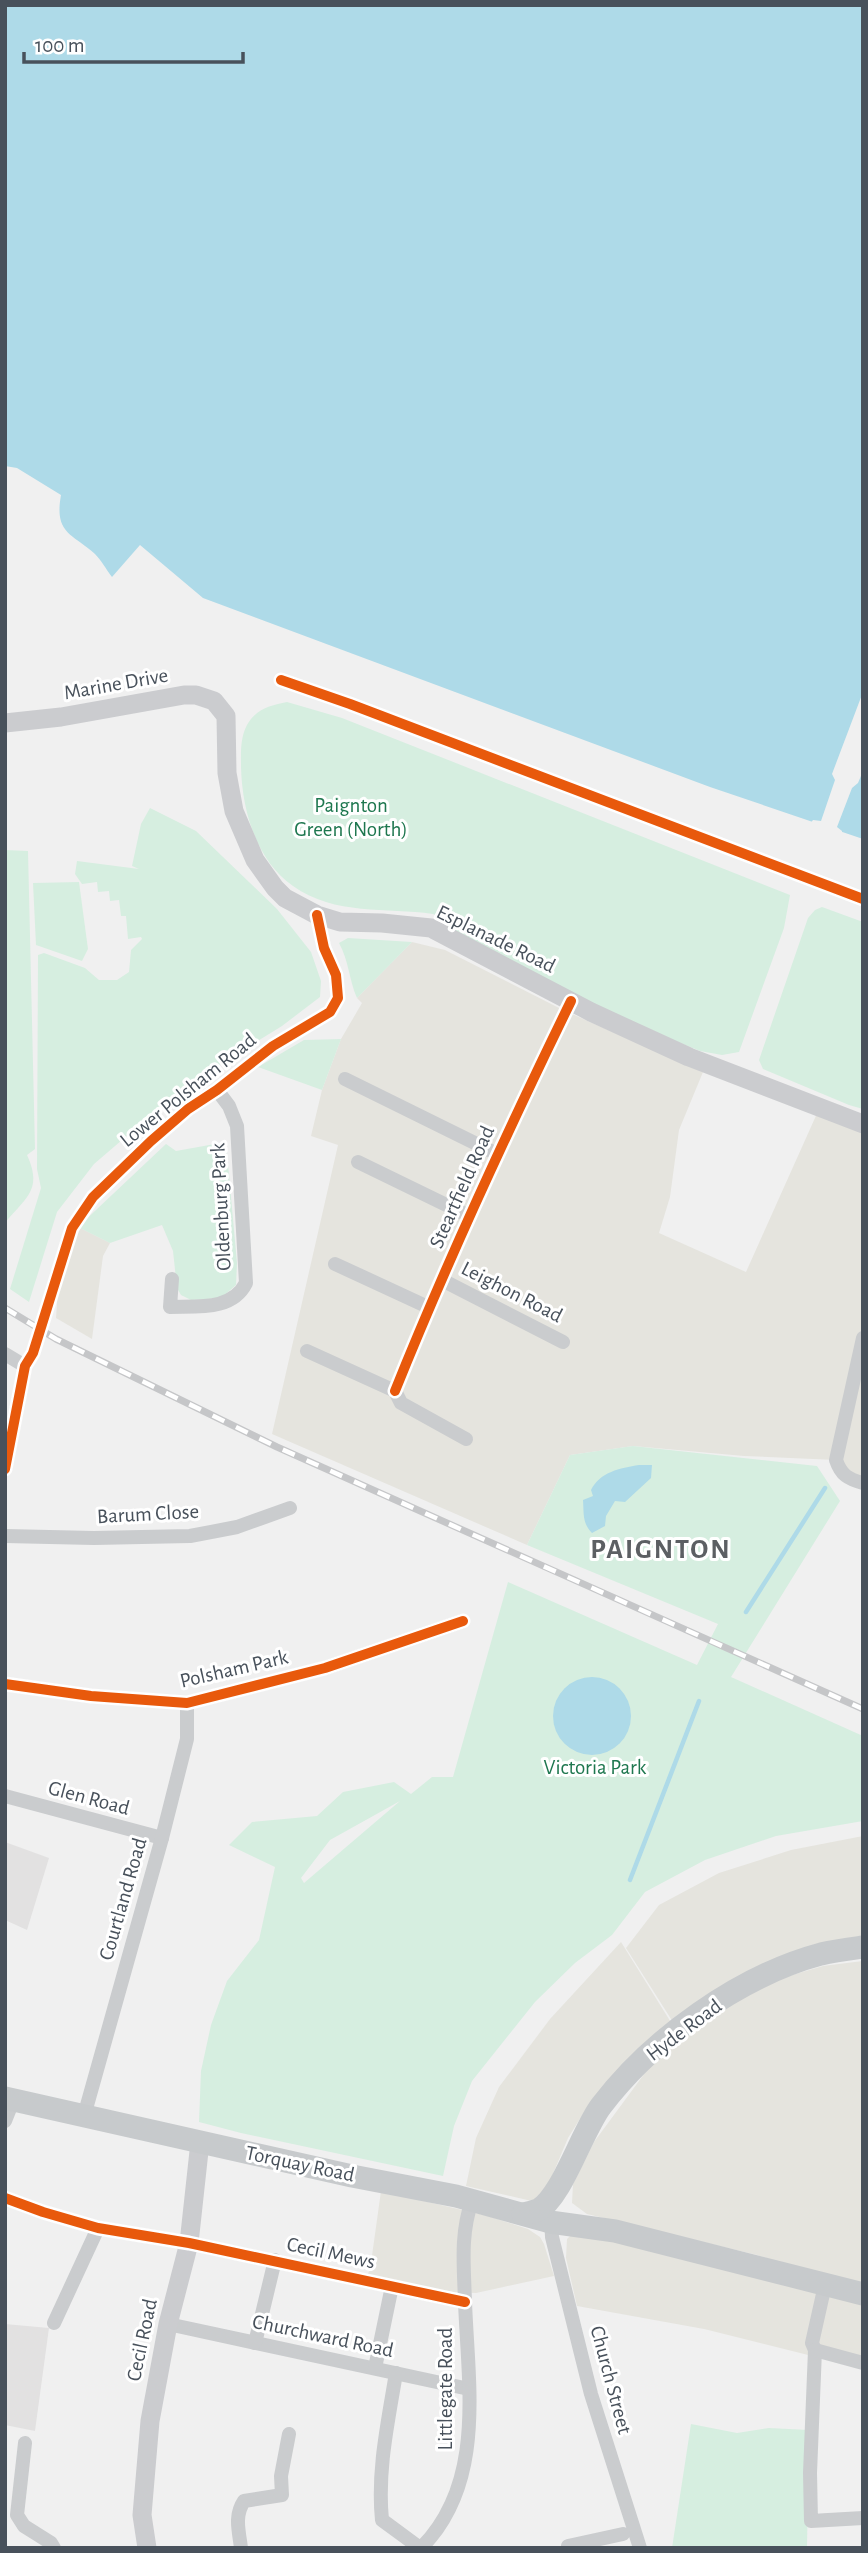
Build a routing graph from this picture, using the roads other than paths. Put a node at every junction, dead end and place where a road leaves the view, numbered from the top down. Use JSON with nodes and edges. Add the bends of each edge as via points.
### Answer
{"nodes":[{"id":1,"x":226,"y":716,"type":"joint"},
{"id":2,"x":5,"y":723,"type":"edge"},
{"id":3,"x":317,"y":915,"type":"junction"},
{"id":4,"x":571,"y":1001,"type":"junction"},
{"id":5,"x":345,"y":1079,"type":"dead end"},
{"id":6,"x":218,"y":1090,"type":"junction"},
{"id":7,"x":863,"y":1125,"type":"edge"},
{"id":8,"x":497,"y":1154,"type":"junction"},
{"id":9,"x":358,"y":1162,"type":"dead end"},
{"id":10,"x":469,"y":1216,"type":"junction"},
{"id":11,"x":335,"y":1264,"type":"dead end"},
{"id":12,"x":172,"y":1279,"type":"dead end"},
{"id":13,"x":442,"y":1280,"type":"junction"},
{"id":14,"x":170,"y":1307,"type":"junction"},
{"id":15,"x":428,"y":1307,"type":"junction"},
{"id":16,"x":166,"y":1322,"type":"dead end"},
{"id":17,"x":863,"y":1338,"type":"edge"},
{"id":18,"x":563,"y":1342,"type":"dead end"},
{"id":19,"x":307,"y":1351,"type":"dead end"},
{"id":20,"x":5,"y":1354,"type":"edge"},
{"id":21,"x":29,"y":1359,"type":"junction"},
{"id":22,"x":396,"y":1391,"type":"junction"},
{"id":23,"x":466,"y":1438,"type":"dead end"},
{"id":24,"x":8,"y":1439,"type":"edge"},
{"id":25,"x":5,"y":1469,"type":"edge"},
{"id":26,"x":863,"y":1483,"type":"edge"},
{"id":27,"x":290,"y":1508,"type":"dead end"},
{"id":28,"x":5,"y":1536,"type":"edge"},
{"id":29,"x":463,"y":1621,"type":"dead end"},
{"id":30,"x":5,"y":1684,"type":"edge"},
{"id":31,"x":187,"y":1703,"type":"junction"},
{"id":32,"x":5,"y":1797,"type":"edge"},
{"id":33,"x":162,"y":1838,"type":"junction"},
{"id":34,"x":863,"y":1947,"type":"edge"},
{"id":35,"x":8,"y":2107,"type":"edge"},
{"id":36,"x":86,"y":2110,"type":"junction"},
{"id":37,"x":200,"y":2142,"type":"junction"},
{"id":38,"x":561,"y":2183,"type":"junction"},
{"id":39,"x":5,"y":2198,"type":"edge"},
{"id":40,"x":472,"y":2200,"type":"junction"},
{"id":41,"x":523,"y":2214,"type":"junction"},
{"id":42,"x":550,"y":2222,"type":"junction"},
{"id":43,"x":594,"y":2227,"type":"junction"},
{"id":44,"x":98,"y":2228,"type":"junction"},
{"id":45,"x":189,"y":2243,"type":"junction"},
{"id":46,"x":275,"y":2260,"type":"junction"},
{"id":47,"x":825,"y":2285,"type":"junction"},
{"id":48,"x":392,"y":2286,"type":"junction"},
{"id":49,"x":863,"y":2294,"type":"edge"},
{"id":50,"x":465,"y":2302,"type":"junction"},
{"id":51,"x":54,"y":2323,"type":"dead end"},
{"id":52,"x":168,"y":2324,"type":"junction"},
{"id":53,"x":255,"y":2343,"type":"junction"},
{"id":54,"x":815,"y":2350,"type":"junction"},
{"id":55,"x":863,"y":2363,"type":"edge"},
{"id":56,"x":375,"y":2368,"type":"junction"},
{"id":57,"x":396,"y":2373,"type":"junction"},
{"id":58,"x":469,"y":2389,"type":"junction"},
{"id":59,"x":289,"y":2434,"type":"dead end"},
{"id":60,"x":25,"y":2443,"type":"dead end"},
{"id":61,"x":630,"y":2514,"type":"junction"},
{"id":62,"x":863,"y":2518,"type":"edge"},
{"id":63,"x":624,"y":2541,"type":"edge"},
{"id":64,"x":424,"y":2546,"type":"edge"},
{"id":65,"x":568,"y":2546,"type":"dead end"},
{"id":66,"x":54,"y":2548,"type":"edge"},
{"id":67,"x":148,"y":2548,"type":"edge"},
{"id":68,"x":241,"y":2548,"type":"edge"},
{"id":69,"x":640,"y":2548,"type":"edge"}],
"edges":[{"from":1,"to":2,"type":"main road","name":"Marine Drive","via":[[214,701],[184,695],[61,718]]},
{"from":1,"to":3,"type":"main road","name":"Esplanade Road","via":[[230,797],[241,832],[275,888]]},
{"from":3,"to":4,"type":"main road","name":"Esplanade Road","via":[[340,922],[430,928]]},
{"from":3,"to":6,"type":"street","name":"Lower Polsham Road","via":[[336,975],[338,998],[330,1012],[273,1046]]},
{"from":4,"to":7,"type":"main road","name":"Esplanade Road","via":[[689,1058]]},
{"from":4,"to":8,"type":"street","name":"Steartfield Road"},
{"from":5,"to":8,"type":"street"},
{"from":6,"to":14,"type":"street","name":"Oldenburg Park","via":[[237,1126],[246,1283],[240,1294],[222,1304]]},
{"from":6,"to":21,"type":"street","name":"Lower Polsham Road","via":[[178,1117],[93,1197],[72,1228]]},
{"from":8,"to":10,"type":"street","name":"Steartfield Road"},
{"from":9,"to":10,"type":"street"},
{"from":10,"to":13,"type":"street","name":"Steartfield Road"},
{"from":11,"to":15,"type":"street"},
{"from":12,"to":14,"type":"street"},
{"from":13,"to":15,"type":"street","name":"Steartfield Road"},
{"from":13,"to":18,"type":"street","name":"Leighon Road"},
{"from":14,"to":16,"type":"street"},
{"from":15,"to":22,"type":"street","name":"Steartfield Road"},
{"from":17,"to":26,"type":"street","via":[[836,1460],[844,1476]]},
{"from":19,"to":22,"type":"street"},
{"from":20,"to":21,"type":"street"},
{"from":21,"to":24,"type":"street","name":"Lower Polsham Road"},
{"from":22,"to":23,"type":"street","via":[[401,1403]]},
{"from":24,"to":25,"type":"street","name":"Lower Polsham Road"},
{"from":27,"to":28,"type":"street","name":"Barum Close","via":[[237,1527],[190,1536]]},
{"from":29,"to":31,"type":"street","name":"Polsham Park","via":[[325,1668]]},
{"from":30,"to":31,"type":"street","name":"Polsham Park"},
{"from":31,"to":33,"type":"street","name":"Courtland Road","via":[[187,1739]]},
{"from":32,"to":33,"type":"street","name":"Glen Road"},
{"from":33,"to":36,"type":"street","name":"Courtland Road"},
{"from":34,"to":38,"type":"main road","name":"Hyde Road","via":[[821,1954],[759,1977],[678,2030],[600,2106]]},
{"from":35,"to":36,"type":"main road","name":"Torquay Road"},
{"from":36,"to":37,"type":"main road","name":"Torquay Road"},
{"from":37,"to":40,"type":"main road","name":"Torquay Road"},
{"from":37,"to":45,"type":"main road","name":"Cecil Road"},
{"from":38,"to":41,"type":"main road","name":"Hyde Road","via":[[540,2209]]},
{"from":38,"to":42,"type":"street","name":"Hyde Road"},
{"from":38,"to":43,"type":"main road","name":"Torquay Road","via":[[572,2211]]},
{"from":39,"to":44,"type":"street","name":"Cecil Mews"},
{"from":40,"to":41,"type":"main road","name":"Torquay Road"},
{"from":40,"to":50,"type":"street","name":"Littlegate Road","via":[[465,2220]]},
{"from":41,"to":42,"type":"main road","name":"Torquay Road"},
{"from":42,"to":43,"type":"main road","name":"Torquay Road"},
{"from":42,"to":61,"type":"street","name":"Church Street","via":[[591,2393]]},
{"from":43,"to":47,"type":"main road","name":"Torquay Road"},
{"from":44,"to":45,"type":"street","name":"Cecil Mews"},
{"from":44,"to":51,"type":"street"},
{"from":45,"to":46,"type":"street","name":"Cecil Mews"},
{"from":45,"to":52,"type":"main road","name":"Cecil Road"},
{"from":46,"to":48,"type":"street","name":"Cecil Mews"},
{"from":46,"to":53,"type":"street"},
{"from":47,"to":49,"type":"main road","name":"Torquay Road"},
{"from":47,"to":54,"type":"street","via":[[812,2343]]},
{"from":48,"to":50,"type":"street","name":"Cecil Mews"},
{"from":48,"to":56,"type":"street"},
{"from":50,"to":58,"type":"street","name":"Littlegate Road"},
{"from":52,"to":53,"type":"street","name":"Churchward Road"},
{"from":52,"to":67,"type":"main road","name":"Cecil Road","via":[[146,2455],[142,2515]]},
{"from":53,"to":56,"type":"street","name":"Churchward Road"},
{"from":54,"to":55,"type":"street"},
{"from":54,"to":62,"type":"street","via":[[811,2521]]},
{"from":56,"to":57,"type":"street","name":"Churchward Road"},
{"from":57,"to":58,"type":"street","name":"Churchward Road"},
{"from":57,"to":64,"type":"street","via":[[383,2452],[382,2520]]},
{"from":58,"to":64,"type":"street","name":"Littlegate Road","via":[[466,2466],[442,2521]]},
{"from":59,"to":68,"type":"street","via":[[282,2495],[244,2501],[238,2510]]},
{"from":60,"to":66,"type":"street","via":[[17,2515],[24,2526]]},
{"from":61,"to":63,"type":"street"},
{"from":61,"to":69,"type":"street","name":"Church Street"},
{"from":63,"to":65,"type":"street"}]}
